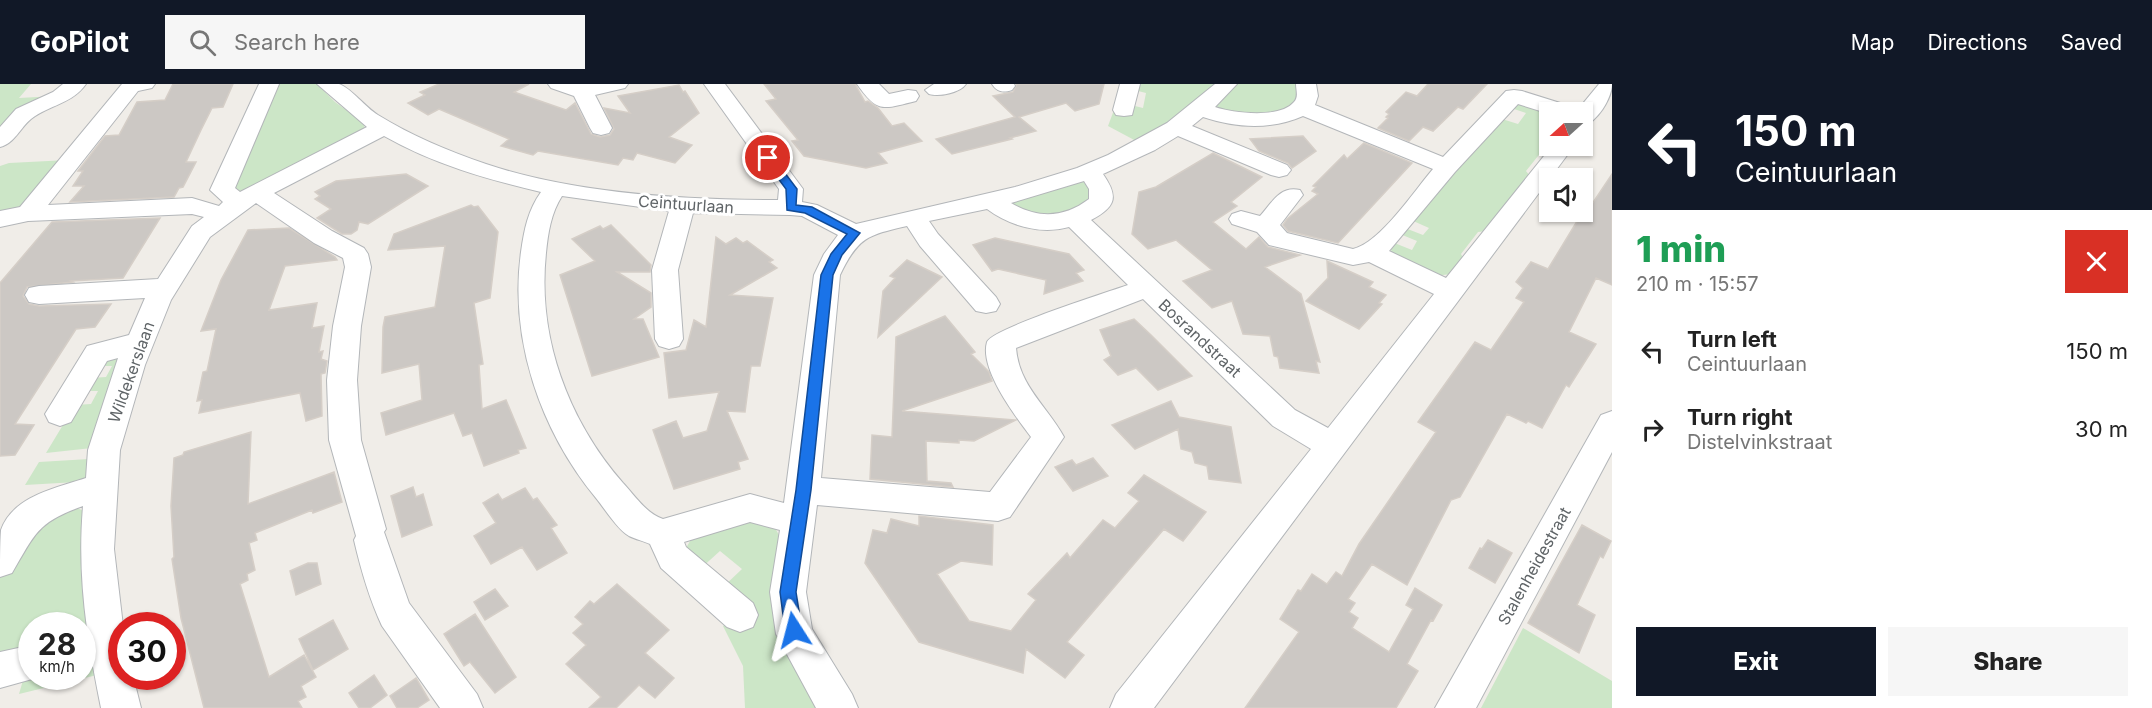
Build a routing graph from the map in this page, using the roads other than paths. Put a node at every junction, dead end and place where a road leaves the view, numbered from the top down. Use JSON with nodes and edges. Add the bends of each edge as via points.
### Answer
{"nodes":[{"id":1,"x":76,"y":84,"type":"edge"},
{"id":2,"x":145,"y":84,"type":"edge"},
{"id":3,"x":269,"y":84,"type":"edge"},
{"id":4,"x":327,"y":84,"type":"edge"},
{"id":5,"x":558,"y":84,"type":"edge"},
{"id":6,"x":618,"y":84,"type":"edge"},
{"id":7,"x":714,"y":84,"type":"edge"},
{"id":8,"x":867,"y":84,"type":"edge"},
{"id":9,"x":957,"y":84,"type":"edge"},
{"id":10,"x":1130,"y":84,"type":"edge"},
{"id":11,"x":1227,"y":84,"type":"edge"},
{"id":12,"x":1306,"y":84,"type":"edge"},
{"id":13,"x":1611,"y":84,"type":"edge"},
{"id":14,"x":936,"y":90,"type":"dead end"},
{"id":15,"x":1507,"y":90,"type":"edge"},
{"id":16,"x":583,"y":92,"type":"junction"},
{"id":17,"x":908,"y":96,"type":"dead end"},
{"id":18,"x":1539,"y":103,"type":"edge"},
{"id":19,"x":1593,"y":103,"type":"edge"},
{"id":20,"x":1302,"y":108,"type":"junction"},
{"id":21,"x":1201,"y":109,"type":"junction"},
{"id":22,"x":1124,"y":110,"type":"dead end"},
{"id":23,"x":1176,"y":127,"type":"junction"},
{"id":24,"x":383,"y":128,"type":"junction"},
{"id":25,"x":602,"y":128,"type":"dead end"},
{"id":26,"x":0,"y":140,"type":"edge"},
{"id":27,"x":1555,"y":156,"type":"edge"},
{"id":28,"x":1447,"y":167,"type":"junction"},
{"id":29,"x":1279,"y":170,"type":"dead end"},
{"id":30,"x":1089,"y":172,"type":"junction"},
{"id":31,"x":555,"y":189,"type":"junction"},
{"id":32,"x":1291,"y":195,"type":"dead end"},
{"id":33,"x":991,"y":201,"type":"junction"},
{"id":34,"x":239,"y":203,"type":"junction"},
{"id":35,"x":683,"y":206,"type":"junction"},
{"id":36,"x":790,"y":207,"type":"junction"},
{"id":37,"x":28,"y":213,"type":"junction"},
{"id":38,"x":914,"y":217,"type":"junction"},
{"id":39,"x":0,"y":219,"type":"edge"},
{"id":40,"x":1075,"y":219,"type":"junction"},
{"id":41,"x":1241,"y":219,"type":"dead end"},
{"id":42,"x":854,"y":233,"type":"junction"},
{"id":43,"x":1268,"y":237,"type":"junction"},
{"id":44,"x":1372,"y":253,"type":"junction"},
{"id":45,"x":166,"y":288,"type":"junction"},
{"id":46,"x":1146,"y":288,"type":"junction"},
{"id":47,"x":1452,"y":292,"type":"junction"},
{"id":48,"x":39,"y":295,"type":"dead end"},
{"id":49,"x":986,"y":304,"type":"dead end"},
{"id":50,"x":669,"y":339,"type":"dead end"},
{"id":51,"x":140,"y":343,"type":"junction"},
{"id":52,"x":60,"y":414,"type":"dead end"},
{"id":53,"x":1612,"y":423,"type":"edge"},
{"id":54,"x":1333,"y":447,"type":"junction"},
{"id":55,"x":102,"y":486,"type":"junction"},
{"id":56,"x":801,"y":505,"type":"junction"},
{"id":57,"x":663,"y":534,"type":"junction"},
{"id":58,"x":0,"y":562,"type":"edge"},
{"id":59,"x":740,"y":615,"type":"dead end"},
{"id":60,"x":18,"y":666,"type":"edge"},
{"id":61,"x":0,"y":670,"type":"edge"},
{"id":62,"x":121,"y":708,"type":"edge"},
{"id":63,"x":463,"y":708,"type":"edge"},
{"id":64,"x":838,"y":708,"type":"edge"},
{"id":65,"x":1130,"y":708,"type":"edge"},
{"id":66,"x":1455,"y":708,"type":"edge"}],
"edges":[{"from":1,"to":26,"type":"street","via":[[61,97],[24,114]]},
{"from":2,"to":37,"type":"street","via":[[131,86]]},
{"from":3,"to":34,"type":"street","via":[[222,190]]},
{"from":4,"to":24,"type":"street","name":"Ceintuurlaan"},
{"from":5,"to":16,"type":"street"},
{"from":6,"to":16,"type":"street"},
{"from":7,"to":36,"type":"street","via":[[791,189]]},
{"from":8,"to":17,"type":"street","via":[[890,109]]},
{"from":9,"to":14,"type":"street"},
{"from":10,"to":22,"type":"street"},
{"from":11,"to":21,"type":"street"},
{"from":12,"to":20,"type":"street","via":[[1308,100]]},
{"from":13,"to":19,"type":"street"},
{"from":15,"to":18,"type":"street"},
{"from":15,"to":28,"type":"street"},
{"from":16,"to":25,"type":"street"},
{"from":20,"to":21,"type":"street","via":[[1283,117],[1247,120]]},
{"from":20,"to":28,"type":"street"},
{"from":21,"to":23,"type":"street"},
{"from":23,"to":29,"type":"street"},
{"from":23,"to":30,"type":"street","via":[[1156,141]]},
{"from":24,"to":31,"type":"street","name":"Ceintuurlaan","via":[[467,165]]},
{"from":24,"to":34,"type":"street"},
{"from":27,"to":47,"type":"street"},
{"from":28,"to":44,"type":"street"},
{"from":30,"to":33,"type":"street"},
{"from":30,"to":40,"type":"street","via":[[1101,189],[1101,202]]},
{"from":31,"to":35,"type":"street","name":"Ceintuurlaan"},
{"from":31,"to":57,"type":"street","via":[[537,225],[530,280],[533,328],[546,378],[563,420],[594,472],[639,525]]},
{"from":32,"to":43,"type":"street"},
{"from":33,"to":38,"type":"street"},
{"from":33,"to":40,"type":"street","via":[[1005,212],[1040,224]]},
{"from":34,"to":37,"type":"street"},
{"from":34,"to":45,"type":"street","name":"Wildekerslaan","via":[[201,232]]},
{"from":34,"to":63,"type":"street","via":[[355,254],[358,267],[347,326],[342,390],[345,440],[382,582],[395,614]]},
{"from":35,"to":36,"type":"street","name":"Ceintuurlaan"},
{"from":35,"to":50,"type":"street","via":[[665,270]]},
{"from":36,"to":42,"type":"street","name":"Ceintuurlaan","via":[[808,210]]},
{"from":37,"to":39,"type":"street"},
{"from":38,"to":42,"type":"street"},
{"from":38,"to":49,"type":"street","via":[[929,240]]},
{"from":40,"to":46,"type":"street","name":"Bosrandstraat"},
{"from":41,"to":43,"type":"street"},
{"from":42,"to":56,"type":"street","via":[[827,275]]},
{"from":43,"to":44,"type":"street","via":[[1353,257]]},
{"from":44,"to":47,"type":"street"},
{"from":45,"to":48,"type":"street"},
{"from":45,"to":51,"type":"street","name":"Wildekerslaan"},
{"from":46,"to":54,"type":"street","name":"Bosrandstraat","via":[[1284,418]]},
{"from":46,"to":56,"type":"street","via":[[1001,343],[1014,392],[1048,437],[998,507]]},
{"from":47,"to":54,"type":"street"},
{"from":51,"to":52,"type":"street","via":[[97,353]]},
{"from":51,"to":55,"type":"street","name":"Wildekerslaan","via":[[104,450]]},
{"from":53,"to":66,"type":"street","name":"Stalenheidestraat"},
{"from":54,"to":65,"type":"street"},
{"from":55,"to":58,"type":"street","via":[[42,507],[22,525]]},
{"from":55,"to":62,"type":"street","name":"Wildekerslaan","via":[[97,549],[107,644]]},
{"from":56,"to":57,"type":"street","via":[[750,508]]},
{"from":56,"to":64,"type":"street","via":[[788,592],[791,621]]},
{"from":57,"to":59,"type":"street","via":[[673,557]]},
{"from":60,"to":61,"type":"street"}]}
